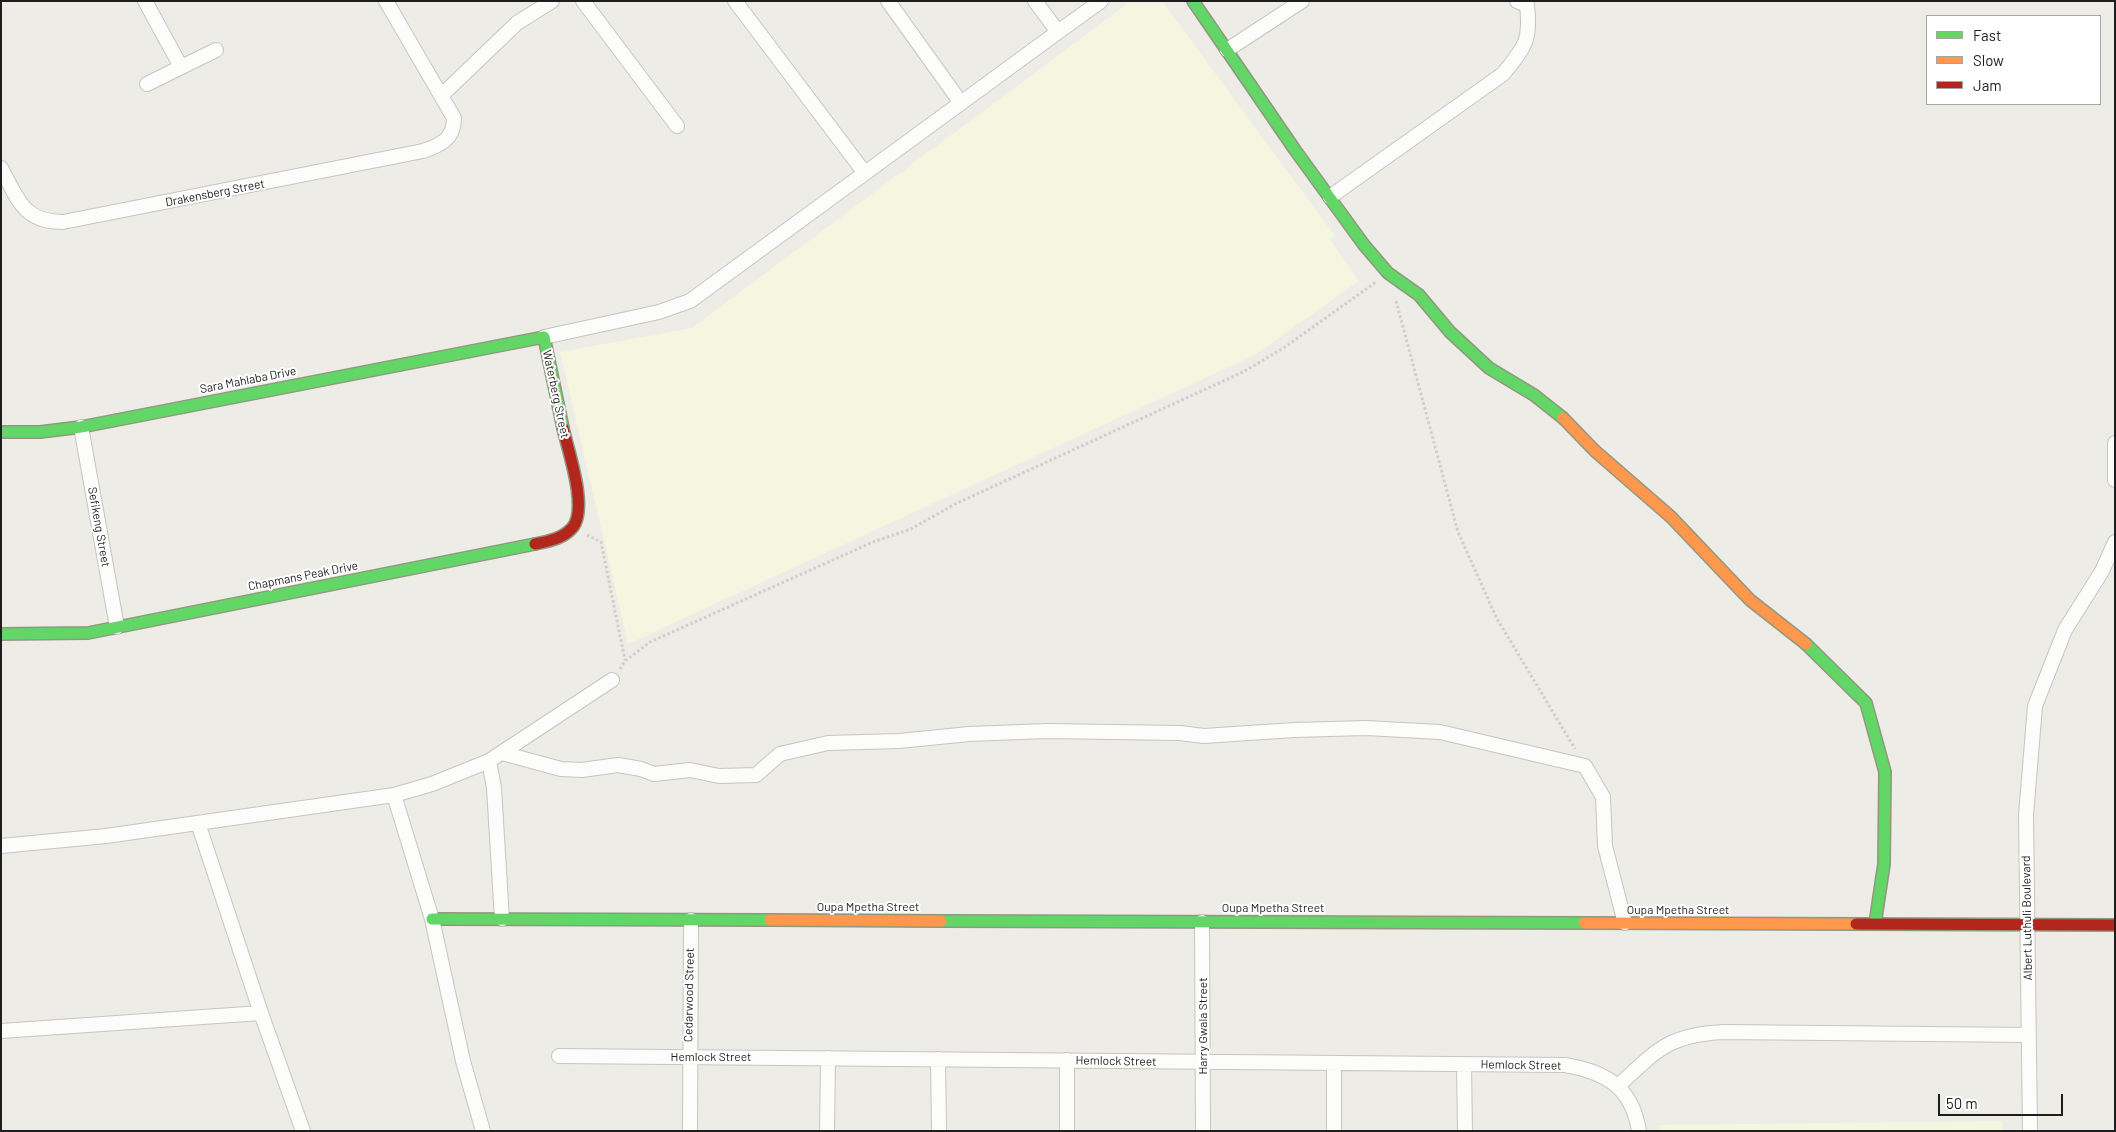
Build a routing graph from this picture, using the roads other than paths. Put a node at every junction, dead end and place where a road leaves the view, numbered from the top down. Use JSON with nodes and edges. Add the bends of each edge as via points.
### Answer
{"nodes":[{"id":1,"x":145,"y":1,"type":"edge"},
{"id":2,"x":386,"y":1,"type":"edge"},
{"id":3,"x":552,"y":1,"type":"edge"},
{"id":4,"x":583,"y":1,"type":"edge"},
{"id":5,"x":735,"y":1,"type":"edge"},
{"id":6,"x":888,"y":1,"type":"edge"},
{"id":7,"x":1035,"y":1,"type":"edge"},
{"id":8,"x":1101,"y":1,"type":"edge"},
{"id":9,"x":1193,"y":1,"type":"edge"},
{"id":10,"x":1302,"y":1,"type":"edge"},
{"id":11,"x":1517,"y":1,"type":"edge"},
{"id":12,"x":1058,"y":32,"type":"junction"},
{"id":13,"x":216,"y":50,"type":"dead end"},
{"id":14,"x":1227,"y":50,"type":"junction"},
{"id":15,"x":181,"y":67,"type":"junction"},
{"id":16,"x":147,"y":84,"type":"dead end"},
{"id":17,"x":442,"y":95,"type":"junction"},
{"id":18,"x":961,"y":103,"type":"junction"},
{"id":19,"x":677,"y":126,"type":"dead end"},
{"id":20,"x":1,"y":168,"type":"edge"},
{"id":21,"x":864,"y":172,"type":"junction"},
{"id":22,"x":1330,"y":197,"type":"junction"},
{"id":23,"x":544,"y":337,"type":"junction"},
{"id":24,"x":499,"y":345,"type":"joint"},
{"id":25,"x":81,"y":427,"type":"junction"},
{"id":26,"x":1,"y":432,"type":"edge"},
{"id":27,"x":2115,"y":443,"type":"edge"},
{"id":28,"x":2115,"y":480,"type":"edge"},
{"id":29,"x":572,"y":528,"type":"joint"},
{"id":30,"x":2115,"y":542,"type":"edge"},
{"id":31,"x":117,"y":627,"type":"junction"},
{"id":32,"x":1,"y":634,"type":"edge"},
{"id":33,"x":612,"y":680,"type":"road end"},
{"id":34,"x":502,"y":753,"type":"junction"},
{"id":35,"x":489,"y":761,"type":"junction"},
{"id":36,"x":394,"y":794,"type":"junction"},
{"id":37,"x":198,"y":824,"type":"junction"},
{"id":38,"x":1,"y":846,"type":"edge"},
{"id":39,"x":432,"y":919,"type":"junction"},
{"id":40,"x":502,"y":919,"type":"junction"},
{"id":41,"x":691,"y":920,"type":"junction"},
{"id":42,"x":1202,"y":922,"type":"junction"},
{"id":43,"x":1625,"y":923,"type":"junction"},
{"id":44,"x":1875,"y":924,"type":"junction"},
{"id":45,"x":2028,"y":925,"type":"junction"},
{"id":46,"x":2115,"y":925,"type":"edge"},
{"id":47,"x":261,"y":1013,"type":"junction"},
{"id":48,"x":1,"y":1031,"type":"edge"},
{"id":49,"x":2029,"y":1035,"type":"junction"},
{"id":50,"x":559,"y":1056,"type":"dead end"},
{"id":51,"x":688,"y":1057,"type":"junction"},
{"id":52,"x":828,"y":1058,"type":"junction"},
{"id":53,"x":938,"y":1059,"type":"junction"},
{"id":54,"x":1067,"y":1060,"type":"junction"},
{"id":55,"x":1203,"y":1062,"type":"junction"},
{"id":56,"x":1334,"y":1063,"type":"junction"},
{"id":57,"x":1464,"y":1064,"type":"junction"},
{"id":58,"x":1618,"y":1086,"type":"junction"},
{"id":59,"x":303,"y":1131,"type":"edge"},
{"id":60,"x":483,"y":1131,"type":"edge"},
{"id":61,"x":690,"y":1131,"type":"edge"},
{"id":62,"x":827,"y":1131,"type":"edge"},
{"id":63,"x":940,"y":1131,"type":"edge"},
{"id":64,"x":1067,"y":1131,"type":"edge"},
{"id":65,"x":1203,"y":1131,"type":"edge"},
{"id":66,"x":1334,"y":1131,"type":"edge"},
{"id":67,"x":1465,"y":1131,"type":"edge"},
{"id":68,"x":1639,"y":1131,"type":"edge"},
{"id":69,"x":2030,"y":1131,"type":"edge"}],
"edges":[{"from":1,"to":15,"type":"street"},
{"from":2,"to":17,"type":"street"},
{"from":3,"to":17,"type":"street","via":[[517,23]]},
{"from":4,"to":19,"type":"street"},
{"from":5,"to":21,"type":"street"},
{"from":6,"to":18,"type":"street"},
{"from":7,"to":12,"type":"street"},
{"from":8,"to":12,"type":"street"},
{"from":9,"to":14,"type":"street"},
{"from":10,"to":14,"type":"street"},
{"from":11,"to":22,"type":"street","via":[[1527,6],[1529,28],[1524,48],[1503,74]]},
{"from":12,"to":18,"type":"street"},
{"from":13,"to":15,"type":"street"},
{"from":14,"to":22,"type":"street"},
{"from":15,"to":16,"type":"street"},
{"from":17,"to":20,"type":"street","name":"Drakensberg Street","via":[[454,118],[450,136],[440,145],[423,151],[63,222],[46,222],[23,208]]},
{"from":18,"to":21,"type":"street"},
{"from":21,"to":23,"type":"street","via":[[690,301],[659,312]]},
{"from":22,"to":44,"type":"street","via":[[1388,273],[1420,295],[1450,332],[1489,368],[1534,395],[1572,425],[1595,452],[1671,517],[1750,600],[1813,650],[1866,703],[1885,772],[1884,864]]},
{"from":23,"to":24,"type":"street","name":"Waterberg Street"},
{"from":23,"to":29,"type":"street","name":"Waterberg Street","via":[[578,496],[579,510]]},
{"from":24,"to":25,"type":"street","name":"Sara Mahlaba Drive"},
{"from":25,"to":26,"type":"street","name":"Sara Mahlaba Drive"},
{"from":25,"to":31,"type":"street","name":"Sefikeng Street"},
{"from":27,"to":28,"type":"street"},
{"from":29,"to":31,"type":"street","name":"Chapmans Peak Drive","via":[[555,540]]},
{"from":30,"to":45,"type":"street","name":"Albert Luthuli Boulevard","via":[[2102,571],[2065,630],[2035,706],[2026,815]]},
{"from":31,"to":32,"type":"street","name":"Chapmans Peak Drive","via":[[69,635]]},
{"from":33,"to":34,"type":"street"},
{"from":34,"to":35,"type":"street"},
{"from":34,"to":43,"type":"street","via":[[561,769],[618,765],[654,774],[690,770],[719,776],[756,775],[780,754],[828,743],[899,741],[969,734],[1047,730],[1204,736],[1366,728],[1440,732],[1585,766],[1603,797],[1606,846]]},
{"from":35,"to":36,"type":"street","via":[[432,784]]},
{"from":35,"to":40,"type":"street","via":[[494,788]]},
{"from":36,"to":37,"type":"street"},
{"from":36,"to":39,"type":"street"},
{"from":37,"to":38,"type":"street"},
{"from":37,"to":47,"type":"street"},
{"from":39,"to":40,"type":"street","name":"Oupa Mpetha Street"},
{"from":39,"to":60,"type":"street","via":[[460,1052]]},
{"from":40,"to":41,"type":"street","name":"Oupa Mpetha Street"},
{"from":41,"to":42,"type":"street","name":"Oupa Mpetha Street"},
{"from":41,"to":51,"type":"street","name":"Cedarwood Street"},
{"from":42,"to":43,"type":"street","name":"Oupa Mpetha Street"},
{"from":42,"to":55,"type":"street","name":"Harry Gwala Street"},
{"from":43,"to":44,"type":"street","name":"Oupa Mpetha Street"},
{"from":44,"to":45,"type":"street","name":"Oupa Mpetha Street"},
{"from":45,"to":46,"type":"street","name":"Oupa Mpetha Street"},
{"from":45,"to":49,"type":"street","name":"Albert Luthuli Boulevard"},
{"from":47,"to":48,"type":"street"},
{"from":47,"to":59,"type":"street"},
{"from":49,"to":58,"type":"street","via":[[1694,1034],[1662,1047]]},
{"from":49,"to":69,"type":"street","name":"Albert Luthuli Boulevard"},
{"from":50,"to":51,"type":"street","name":"Hemlock Street"},
{"from":51,"to":52,"type":"street","name":"Hemlock Street"},
{"from":51,"to":61,"type":"street","name":"Cedarwood Street"},
{"from":52,"to":53,"type":"street","name":"Hemlock Street"},
{"from":52,"to":62,"type":"street"},
{"from":53,"to":54,"type":"street","name":"Hemlock Street"},
{"from":53,"to":63,"type":"street"},
{"from":54,"to":55,"type":"street","name":"Hemlock Street"},
{"from":54,"to":64,"type":"street"},
{"from":55,"to":56,"type":"street","name":"Hemlock Street"},
{"from":55,"to":65,"type":"street","name":"Harry Gwala Street"},
{"from":56,"to":57,"type":"street","name":"Hemlock Street"},
{"from":56,"to":66,"type":"street"},
{"from":57,"to":58,"type":"street","name":"Hemlock Street","via":[[1565,1065],[1586,1069]]},
{"from":57,"to":67,"type":"street"},
{"from":58,"to":68,"type":"street","name":"Hemlock Street","via":[[1637,1117]]}]}
